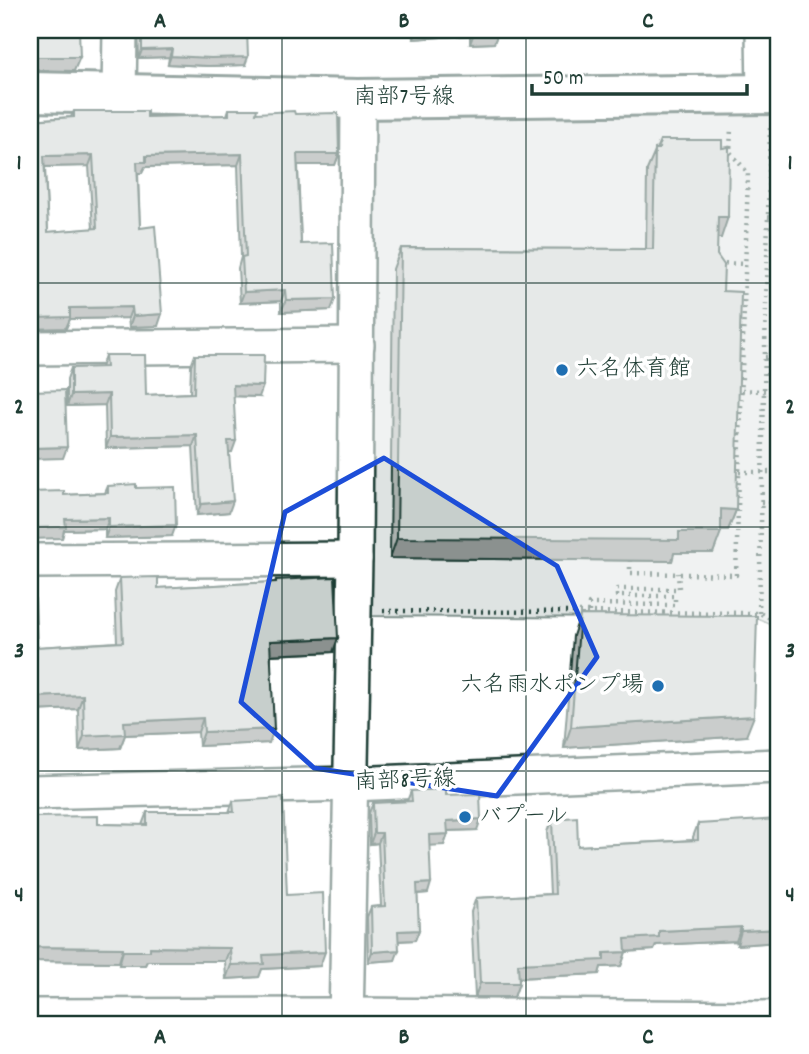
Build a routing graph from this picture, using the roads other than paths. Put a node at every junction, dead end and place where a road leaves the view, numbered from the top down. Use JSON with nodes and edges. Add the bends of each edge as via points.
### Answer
{"nodes":[{"id":1,"x":120,"y":30,"type":"edge"},
{"id":2,"x":763,"y":30,"type":"edge"},
{"id":3,"x":30,"y":92,"type":"edge"},
{"id":4,"x":119,"y":93,"type":"junction"},
{"id":5,"x":762,"y":94,"type":"edge"},
{"id":6,"x":358,"y":99,"type":"junction"},
{"id":7,"x":357,"y":345,"type":"junction"},
{"id":8,"x":30,"y":348,"type":"edge"},
{"id":9,"x":355,"y":559,"type":"junction"},
{"id":10,"x":30,"y":561,"type":"edge"},
{"id":11,"x":779,"y":766,"type":"edge"},
{"id":12,"x":351,"y":784,"type":"junction"},
{"id":13,"x":30,"y":792,"type":"edge"},
{"id":14,"x":30,"y":1016,"type":"edge"},
{"id":15,"x":779,"y":1018,"type":"edge"},
{"id":16,"x":346,"y":1019,"type":"edge"}],
"edges":[{"from":1,"to":4,"type":"street"},
{"from":2,"to":5,"type":"street"},
{"from":3,"to":4,"type":"street","name":"南部7号線"},
{"from":4,"to":6,"type":"street","name":"南部7号線"},
{"from":5,"to":6,"type":"street","name":"南部7号線"},
{"from":6,"to":7,"type":"street"},
{"from":7,"to":8,"type":"street"},
{"from":7,"to":9,"type":"street"},
{"from":9,"to":10,"type":"street"},
{"from":9,"to":12,"type":"street"},
{"from":11,"to":12,"type":"street","name":"南部8号線"},
{"from":12,"to":13,"type":"street","name":"南部8号線"},
{"from":12,"to":16,"type":"street"},
{"from":14,"to":16,"type":"street"},
{"from":15,"to":16,"type":"street"}]}
